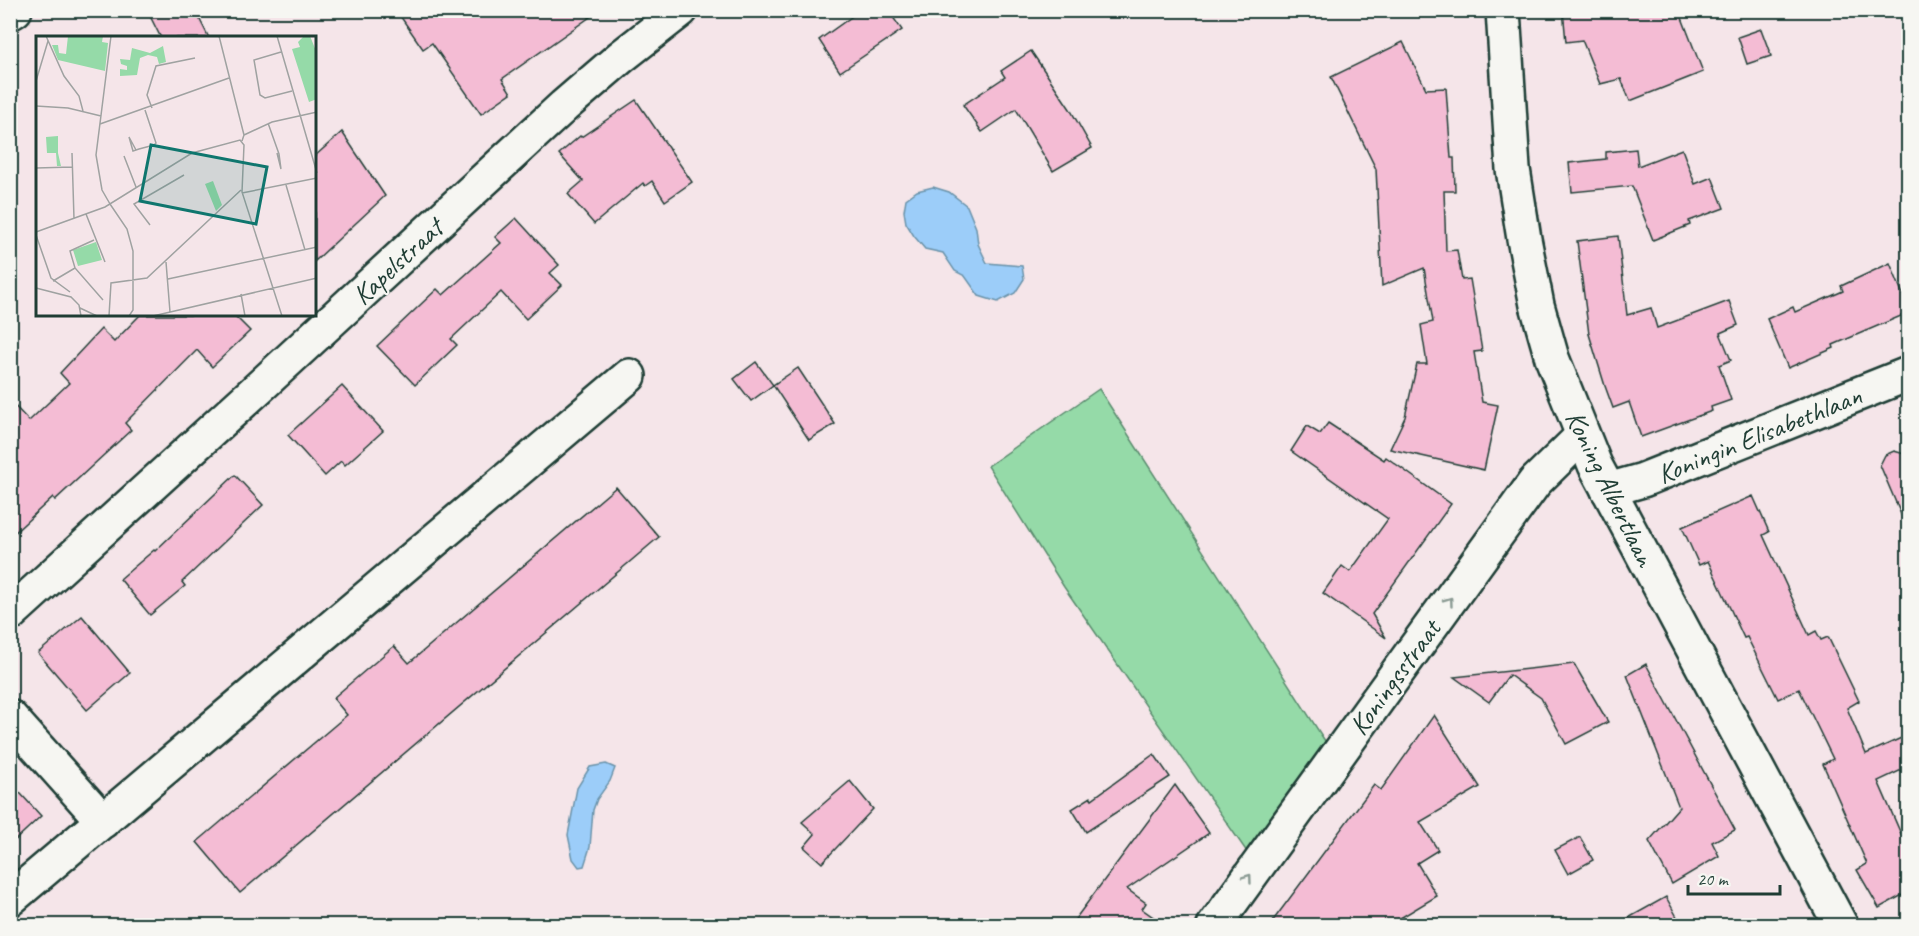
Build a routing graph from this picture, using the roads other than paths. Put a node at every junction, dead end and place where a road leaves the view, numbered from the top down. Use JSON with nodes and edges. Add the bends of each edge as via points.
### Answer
{"nodes":[{"id":1,"x":15,"y":10,"type":"edge"},
{"id":2,"x":681,"y":10,"type":"edge"},
{"id":3,"x":1503,"y":10,"type":"edge"},
{"id":4,"x":10,"y":13,"type":"edge"},
{"id":5,"x":1908,"y":374,"type":"edge"},
{"id":6,"x":629,"y":376,"type":"dead end"},
{"id":7,"x":1582,"y":436,"type":"junction"},
{"id":8,"x":1608,"y":490,"type":"junction"},
{"id":9,"x":10,"y":614,"type":"edge"},
{"id":10,"x":10,"y":717,"type":"edge"},
{"id":11,"x":103,"y":821,"type":"junction"},
{"id":12,"x":10,"y":899,"type":"edge"},
{"id":13,"x":1214,"y":926,"type":"edge"},
{"id":14,"x":1841,"y":926,"type":"edge"}],
"edges":[{"from":1,"to":4,"type":"street"},
{"from":2,"to":9,"type":"street","name":"Kapelstraat","via":[[564,106]]},
{"from":3,"to":7,"type":"street","name":"Koning Albertlaan","via":[[1512,168],[1524,239],[1552,358]]},
{"from":5,"to":8,"type":"street","name":"Koningin Elisabethlaan","via":[[1643,480]]},
{"from":6,"to":11,"type":"street"},
{"from":7,"to":8,"type":"street","name":"Koning Albertlaan"},
{"from":13,"to":7,"type":"street","name":"Koningsstraat","one_way":true,"via":[[1535,482]]},
{"from":8,"to":14,"type":"street","name":"Koning Albertlaan"},
{"from":10,"to":11,"type":"street"},
{"from":11,"to":12,"type":"street"}]}
